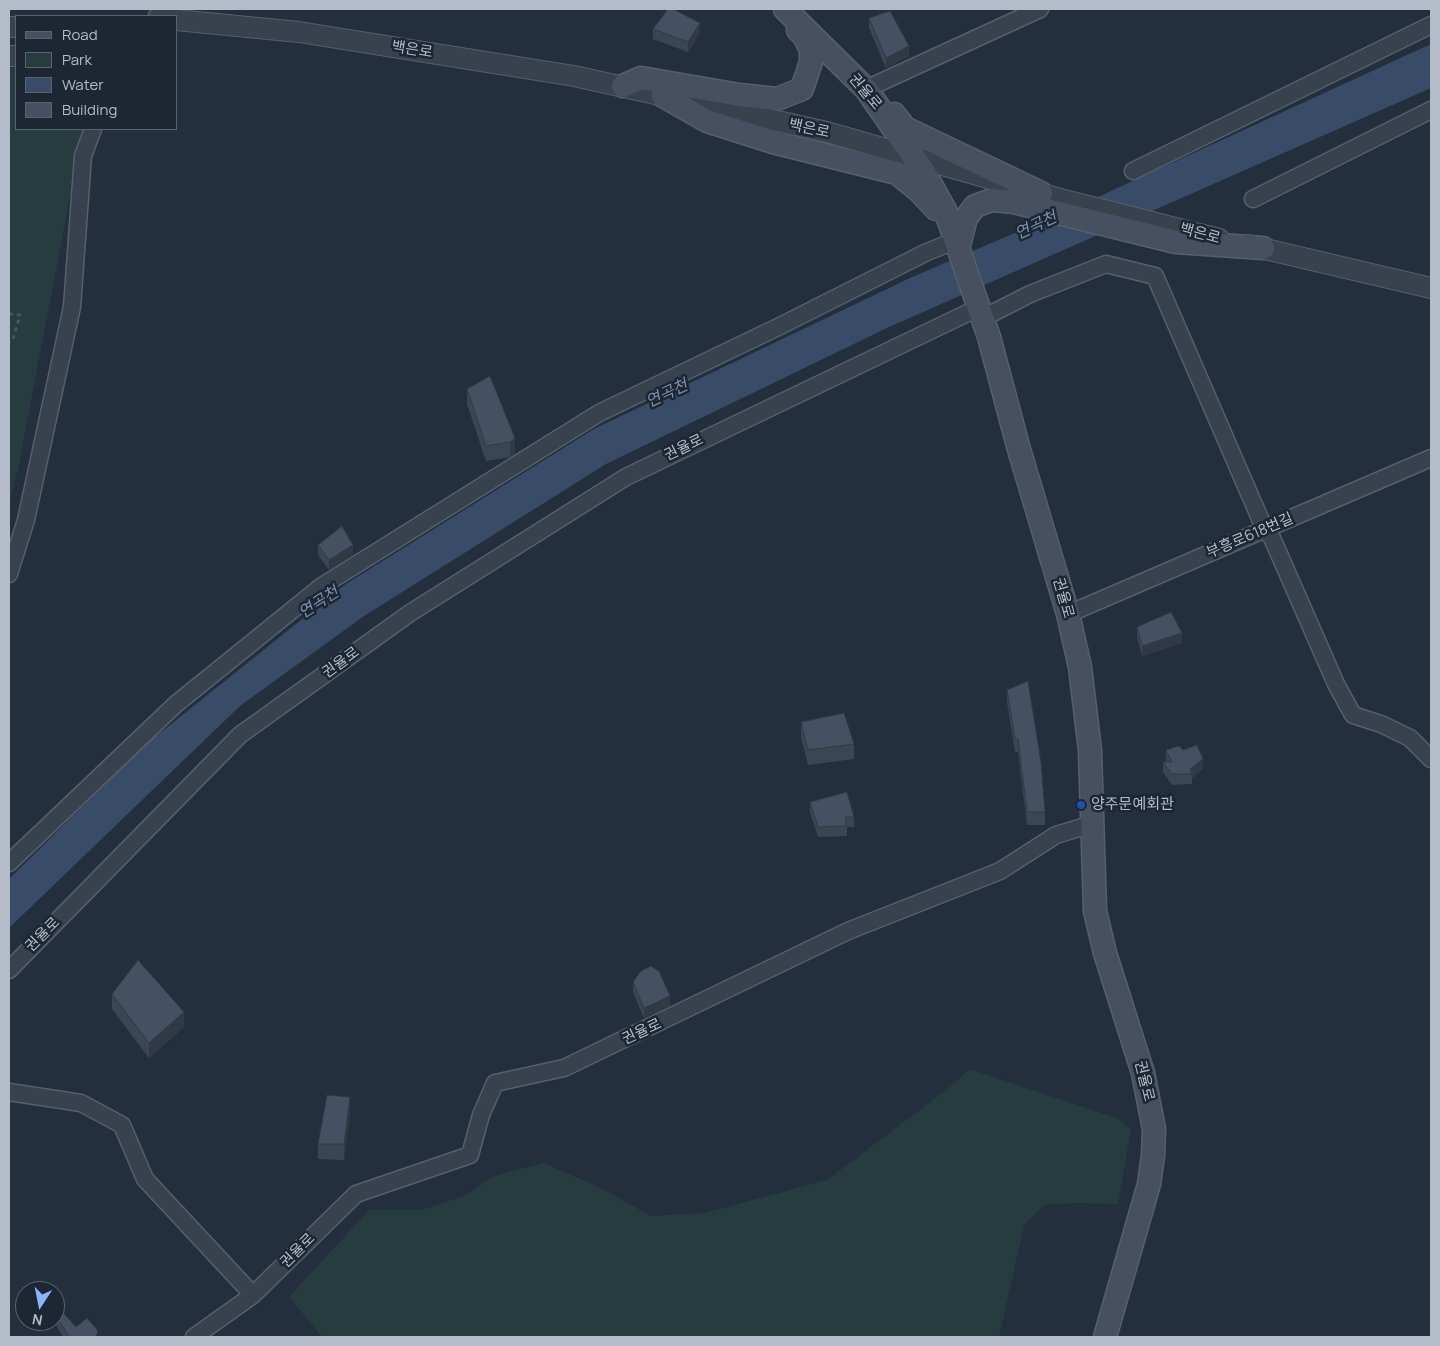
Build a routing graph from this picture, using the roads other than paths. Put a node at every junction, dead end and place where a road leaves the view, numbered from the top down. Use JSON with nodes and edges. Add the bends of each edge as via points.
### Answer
{"nodes":[{"id":1,"x":1040,"y":9,"type":"edge"},
{"id":2,"x":785,"y":12,"type":"edge"},
{"id":3,"x":178,"y":20,"type":"edge"},
{"id":4,"x":1431,"y":25,"type":"edge"},
{"id":5,"x":623,"y":86,"type":"junction"},
{"id":6,"x":869,"y":88,"type":"junction"},
{"id":7,"x":663,"y":96,"type":"junction"},
{"id":8,"x":1431,"y":110,"type":"edge"},
{"id":9,"x":93,"y":130,"type":"edge"},
{"id":10,"x":912,"y":155,"type":"junction"},
{"id":11,"x":1133,"y":171,"type":"dead end"},
{"id":12,"x":1253,"y":199,"type":"dead end"},
{"id":13,"x":1041,"y":201,"type":"junction"},
{"id":14,"x":1179,"y":235,"type":"junction"},
{"id":15,"x":957,"y":240,"type":"junction"},
{"id":16,"x":1263,"y":248,"type":"joint"},
{"id":17,"x":1431,"y":288,"type":"edge"},
{"id":18,"x":981,"y":313,"type":"junction"},
{"id":19,"x":1431,"y":458,"type":"edge"},
{"id":20,"x":1265,"y":530,"type":"junction"},
{"id":21,"x":9,"y":574,"type":"edge"},
{"id":22,"x":1068,"y":614,"type":"junction"},
{"id":23,"x":1431,"y":759,"type":"edge"},
{"id":24,"x":1092,"y":824,"type":"junction"},
{"id":25,"x":9,"y":863,"type":"edge"},
{"id":26,"x":9,"y":970,"type":"edge"},
{"id":27,"x":9,"y":1092,"type":"edge"},
{"id":28,"x":254,"y":1295,"type":"junction"},
{"id":29,"x":194,"y":1337,"type":"edge"},
{"id":30,"x":1105,"y":1337,"type":"edge"}],
"edges":[{"from":1,"to":6,"type":"street"},
{"from":2,"to":5,"type":"main road","via":[[811,50],[811,62],[802,89],[777,99],[641,78]]},
{"from":2,"to":6,"type":"main road","name":"권율로"},
{"from":3,"to":5,"type":"street","name":"백은로","via":[[299,32]]},
{"from":4,"to":11,"type":"street"},
{"from":5,"to":7,"type":"street","name":"백은로"},
{"from":6,"to":10,"type":"main road","name":"권율로"},
{"from":6,"to":13,"type":"main road","via":[[905,128]]},
{"from":7,"to":10,"type":"street","name":"백은로","via":[[827,132]]},
{"from":7,"to":15,"type":"main road","via":[[707,121],[773,142],[897,173],[919,191]]},
{"from":8,"to":12,"type":"street"},
{"from":9,"to":21,"type":"street","via":[[83,156],[72,307],[26,520]]},
{"from":10,"to":13,"type":"street","name":"백은로"},
{"from":10,"to":15,"type":"main road","name":"권율로","via":[[946,210]]},
{"from":13,"to":14,"type":"main road"},
{"from":13,"to":14,"type":"street","name":"백은로","via":[[1064,200]]},
{"from":13,"to":15,"type":"main road","via":[[992,200],[975,206]]},
{"from":14,"to":16,"type":"main road"},
{"from":15,"to":18,"type":"main road","name":"권율로"},
{"from":15,"to":25,"type":"street","via":[[599,413],[322,586],[176,704]]},
{"from":16,"to":17,"type":"street"},
{"from":18,"to":20,"type":"street","via":[[1106,264],[1155,276]]},
{"from":18,"to":22,"type":"main road","name":"권율로"},
{"from":18,"to":26,"type":"street","name":"권율로","via":[[626,477],[410,613],[240,735]]},
{"from":19,"to":20,"type":"street","name":"부흥로618번길"},
{"from":20,"to":22,"type":"street","name":"부흥로618번길"},
{"from":20,"to":23,"type":"street","via":[[1272,538],[1336,684],[1353,715],[1410,738]]},
{"from":22,"to":24,"type":"main road","name":"권율로","via":[[1085,701]]},
{"from":24,"to":28,"type":"street","name":"권율로","via":[[1056,835],[1000,871],[848,931],[564,1068],[495,1083],[481,1115],[470,1155],[356,1194]]},
{"from":24,"to":30,"type":"main road","name":"권율로","via":[[1094,893],[1099,928],[1143,1073],[1154,1129],[1149,1184]]},
{"from":27,"to":28,"type":"street","via":[[81,1103],[122,1125],[145,1179]]},
{"from":28,"to":29,"type":"street","name":"권율로"}]}
